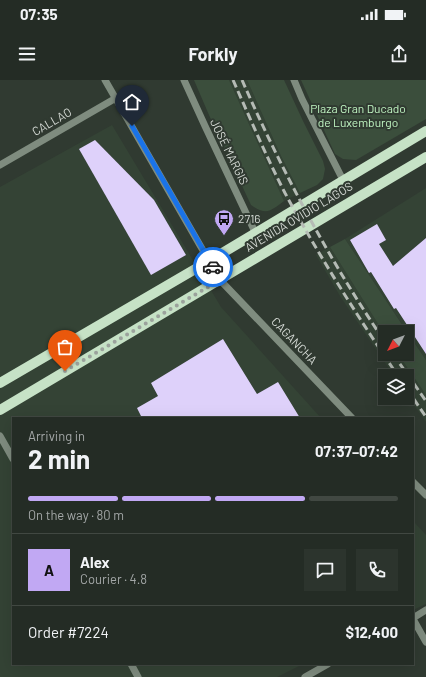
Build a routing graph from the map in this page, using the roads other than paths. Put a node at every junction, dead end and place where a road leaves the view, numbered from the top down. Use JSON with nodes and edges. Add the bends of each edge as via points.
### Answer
{"nodes":[{"id":1,"x":105,"y":80,"type":"edge"},
{"id":2,"x":184,"y":80,"type":"edge"},
{"id":3,"x":294,"y":80,"type":"edge"},
{"id":4,"x":116,"y":98,"type":"junction"},
{"id":5,"x":426,"y":131,"type":"edge"},
{"id":6,"x":426,"y":157,"type":"edge"},
{"id":7,"x":0,"y":165,"type":"edge"},
{"id":8,"x":343,"y":180,"type":"junction"},
{"id":9,"x":255,"y":232,"type":"junction"},
{"id":10,"x":209,"y":261,"type":"junction"},
{"id":11,"x":220,"y":280,"type":"junction"},
{"id":12,"x":0,"y":383,"type":"edge"},
{"id":13,"x":0,"y":410,"type":"edge"},
{"id":14,"x":351,"y":417,"type":"edge"},
{"id":15,"x":0,"y":436,"type":"edge"},
{"id":16,"x":12,"y":457,"type":"edge"},
{"id":17,"x":414,"y":483,"type":"edge"},
{"id":18,"x":426,"y":495,"type":"edge"},
{"id":19,"x":426,"y":610,"type":"edge"},
{"id":20,"x":414,"y":618,"type":"edge"},
{"id":21,"x":414,"y":621,"type":"edge"},
{"id":22,"x":426,"y":642,"type":"edge"},
{"id":23,"x":132,"y":665,"type":"edge"},
{"id":24,"x":326,"y":665,"type":"edge"},
{"id":25,"x":138,"y":677,"type":"edge"},
{"id":26,"x":304,"y":677,"type":"edge"}],
"edges":[{"from":1,"to":4,"type":"street","name":"CAGANCHA"},
{"from":2,"to":9,"type":"street","name":"JOSÉ MARGIS"},
{"from":3,"to":8,"type":"street"},
{"from":4,"to":7,"type":"street","name":"CALLAO"},
{"from":4,"to":10,"type":"street","name":"CAGANCHA"},
{"from":5,"to":8,"type":"main road","name":"AVENIDA OVIDIO LAGOS"},
{"from":6,"to":11,"type":"main road","name":"AVENIDA OVIDIO LAGOS"},
{"from":8,"to":9,"type":"main road","name":"AVENIDA OVIDIO LAGOS"},
{"from":9,"to":10,"type":"main road","name":"AVENIDA OVIDIO LAGOS"},
{"from":10,"to":11,"type":"street","name":"CAGANCHA"},
{"from":10,"to":12,"type":"main road","name":"AVENIDA OVIDIO LAGOS"},
{"from":11,"to":13,"type":"main road","name":"AVENIDA OVIDIO LAGOS"},
{"from":11,"to":14,"type":"street","name":"CAGANCHA"},
{"from":15,"to":16,"type":"street"},
{"from":17,"to":18,"type":"street"},
{"from":19,"to":20,"type":"street"},
{"from":21,"to":22,"type":"street"},
{"from":23,"to":25,"type":"street"},
{"from":24,"to":26,"type":"street"}]}
